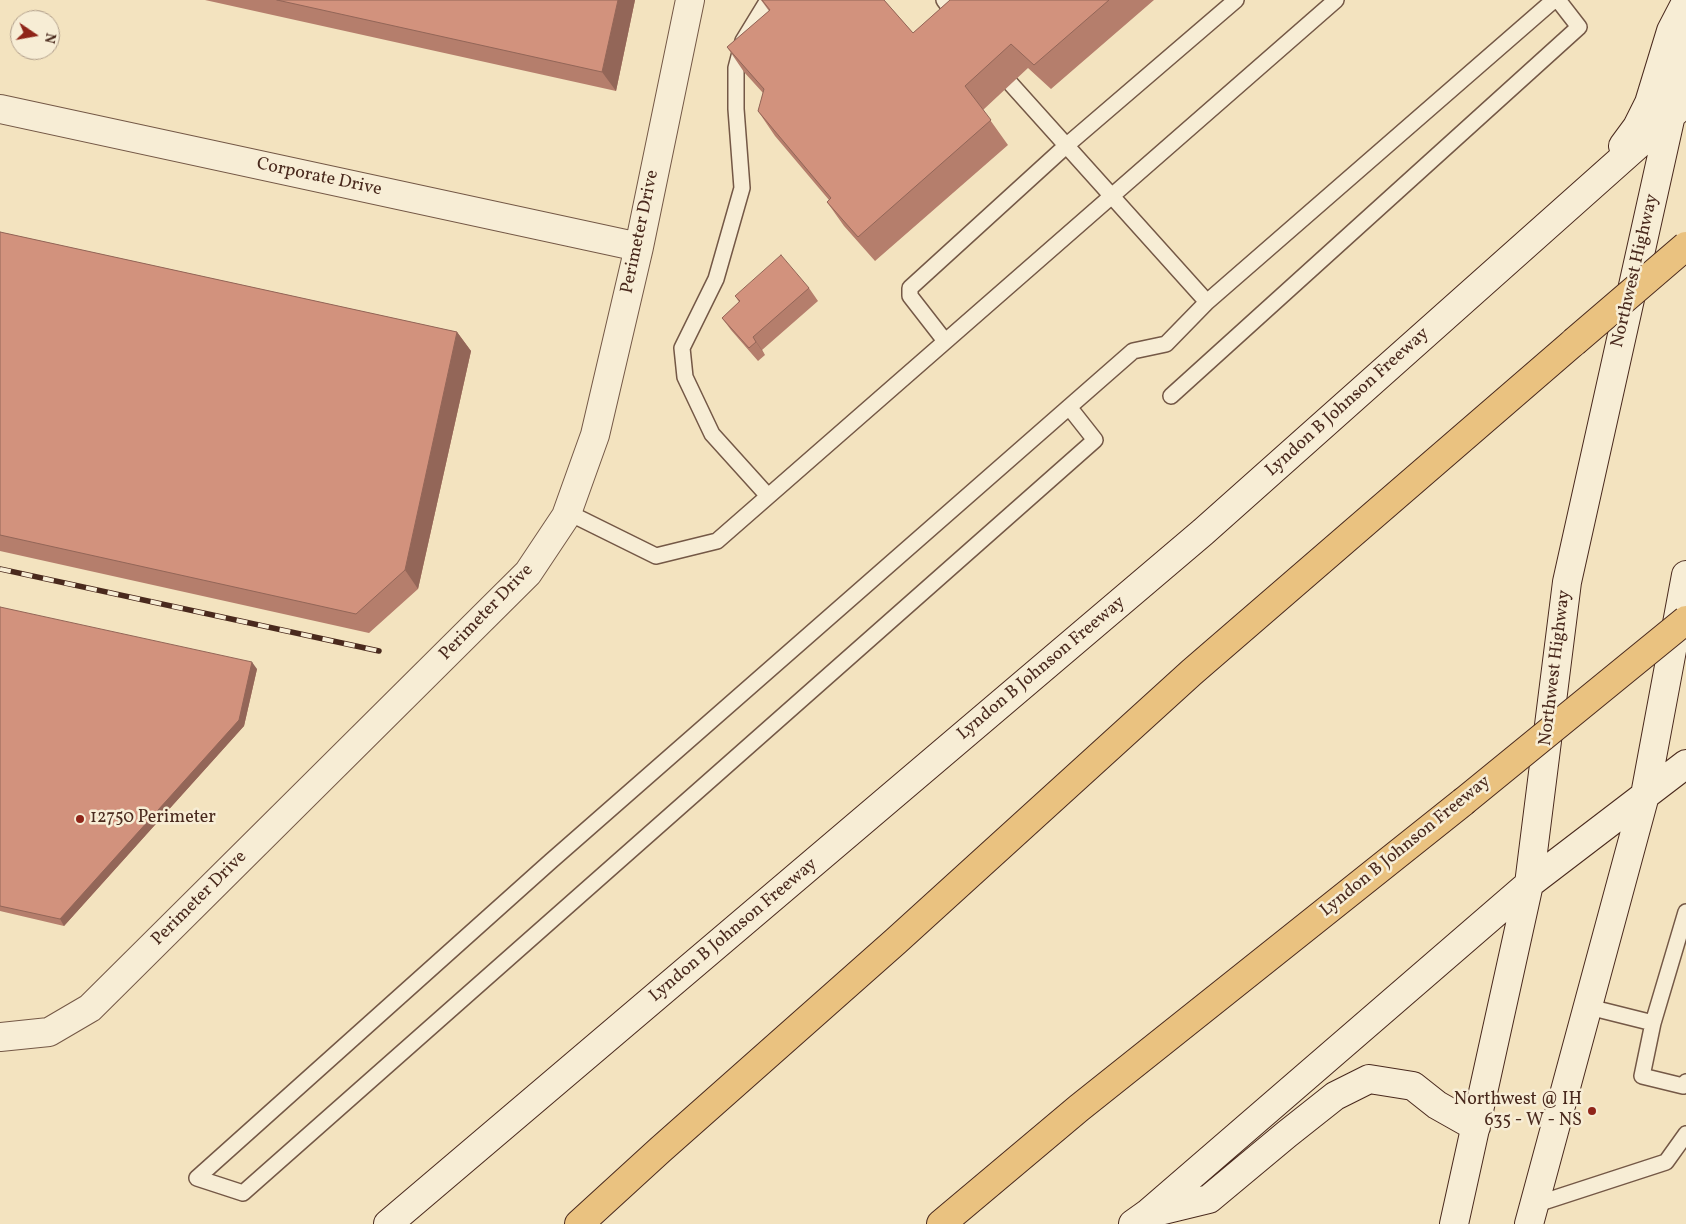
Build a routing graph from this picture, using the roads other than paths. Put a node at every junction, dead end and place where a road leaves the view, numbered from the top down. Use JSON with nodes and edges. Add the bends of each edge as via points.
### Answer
{"nodes":[{"id":1,"x":690,"y":0,"type":"edge"},
{"id":2,"x":768,"y":0,"type":"edge"},
{"id":3,"x":944,"y":0,"type":"edge"},
{"id":4,"x":1236,"y":0,"type":"edge"},
{"id":5,"x":1336,"y":0,"type":"edge"},
{"id":6,"x":1556,"y":0,"type":"edge"},
{"id":7,"x":1686,"y":2,"type":"edge"},
{"id":8,"x":964,"y":27,"type":"edge"},
{"id":9,"x":1686,"y":29,"type":"edge"},
{"id":10,"x":1012,"y":84,"type":"dead end"},
{"id":11,"x":0,"y":108,"type":"edge"},
{"id":12,"x":1678,"y":108,"type":"edge"},
{"id":13,"x":1067,"y":145,"type":"junction"},
{"id":14,"x":1592,"y":186,"type":"junction"},
{"id":15,"x":1112,"y":195,"type":"junction"},
{"id":16,"x":1686,"y":246,"type":"edge"},
{"id":17,"x":639,"y":247,"type":"junction"},
{"id":18,"x":1207,"y":302,"type":"junction"},
{"id":19,"x":944,"y":341,"type":"junction"},
{"id":20,"x":1171,"y":396,"type":"dead end"},
{"id":21,"x":1069,"y":407,"type":"junction"},
{"id":22,"x":768,"y":496,"type":"junction"},
{"id":23,"x":567,"y":512,"type":"junction"},
{"id":24,"x":1686,"y":575,"type":"edge"},
{"id":25,"x":1686,"y":620,"type":"edge"},
{"id":26,"x":1686,"y":764,"type":"edge"},
{"id":27,"x":1645,"y":794,"type":"junction"},
{"id":28,"x":1529,"y":884,"type":"junction"},
{"id":29,"x":1686,"y":912,"type":"edge"},
{"id":30,"x":1589,"y":1007,"type":"junction"},
{"id":31,"x":1653,"y":1023,"type":"junction"},
{"id":32,"x":0,"y":1037,"type":"edge"},
{"id":33,"x":1685,"y":1085,"type":"edge"},
{"id":34,"x":1476,"y":1127,"type":"junction"},
{"id":35,"x":1684,"y":1142,"type":"edge"},
{"id":36,"x":1532,"y":1215,"type":"edge"},
{"id":37,"x":1140,"y":1219,"type":"edge"},
{"id":38,"x":388,"y":1224,"type":"edge"},
{"id":39,"x":579,"y":1224,"type":"edge"},
{"id":40,"x":941,"y":1224,"type":"edge"},
{"id":41,"x":1454,"y":1224,"type":"edge"}],
"edges":[{"from":1,"to":17,"type":"main road","name":"Perimeter Drive"},
{"from":2,"to":22,"type":"lane","via":[[743,41],[736,68],[742,188],[716,279],[682,348],[684,377],[712,434]]},
{"from":3,"to":8,"type":"lane"},
{"from":4,"to":13,"type":"lane"},
{"from":5,"to":15,"type":"lane"},
{"from":6,"to":18,"type":"lane"},
{"from":6,"to":20,"type":"lane","via":[[1579,27]]},
{"from":7,"to":14,"type":"main road","via":[[1671,31],[1649,103],[1637,127]]},
{"from":9,"to":12,"type":"main road","name":"Northwest Highway"},
{"from":10,"to":13,"type":"lane"},
{"from":11,"to":17,"type":"main road","name":"Corporate Drive"},
{"from":12,"to":14,"type":"main road","name":"Lyndon B Johnson Freeway"},
{"from":12,"to":28,"type":"main road","name":"Northwest Highway","via":[[1567,582]]},
{"from":13,"to":15,"type":"lane"},
{"from":13,"to":19,"type":"lane","via":[[910,288],[910,296]]},
{"from":14,"to":38,"type":"main road","name":"Lyndon B Johnson Freeway","via":[[1203,532]]},
{"from":15,"to":18,"type":"lane"},
{"from":15,"to":19,"type":"lane"},
{"from":16,"to":39,"type":"highway","bridge":true,"via":[[1192,672]]},
{"from":17,"to":23,"type":"main road","name":"Perimeter Drive","via":[[595,435]]},
{"from":18,"to":21,"type":"lane","via":[[1166,344],[1133,351]]},
{"from":19,"to":22,"type":"lane"},
{"from":21,"to":21,"type":"lane","via":[[552,862],[197,1178],[243,1193],[991,532],[1095,440]]},
{"from":22,"to":23,"type":"lane","via":[[717,541],[656,556]]},
{"from":23,"to":32,"type":"main road","name":"Perimeter Drive","via":[[528,573],[90,1008],[49,1032]]},
{"from":24,"to":27,"type":"main road"},
{"from":25,"to":40,"type":"highway","name":"Lyndon B Johnson Freeway","bridge":true,"via":[[1079,1108]]},
{"from":26,"to":27,"type":"main road"},
{"from":27,"to":28,"type":"main road"},
{"from":27,"to":30,"type":"main road"},
{"from":28,"to":34,"type":"main road","name":"Northwest Highway"},
{"from":28,"to":37,"type":"main road"},
{"from":29,"to":31,"type":"lane"},
{"from":30,"to":31,"type":"lane"},
{"from":30,"to":36,"type":"main road"},
{"from":31,"to":33,"type":"lane","via":[[1642,1076]]},
{"from":34,"to":37,"type":"main road","via":[[1437,1105],[1413,1086],[1369,1079],[1335,1096],[1210,1199]]},
{"from":34,"to":41,"type":"main road","name":"Northwest Highway"},
{"from":35,"to":36,"type":"lane","via":[[1666,1162]]}]}
